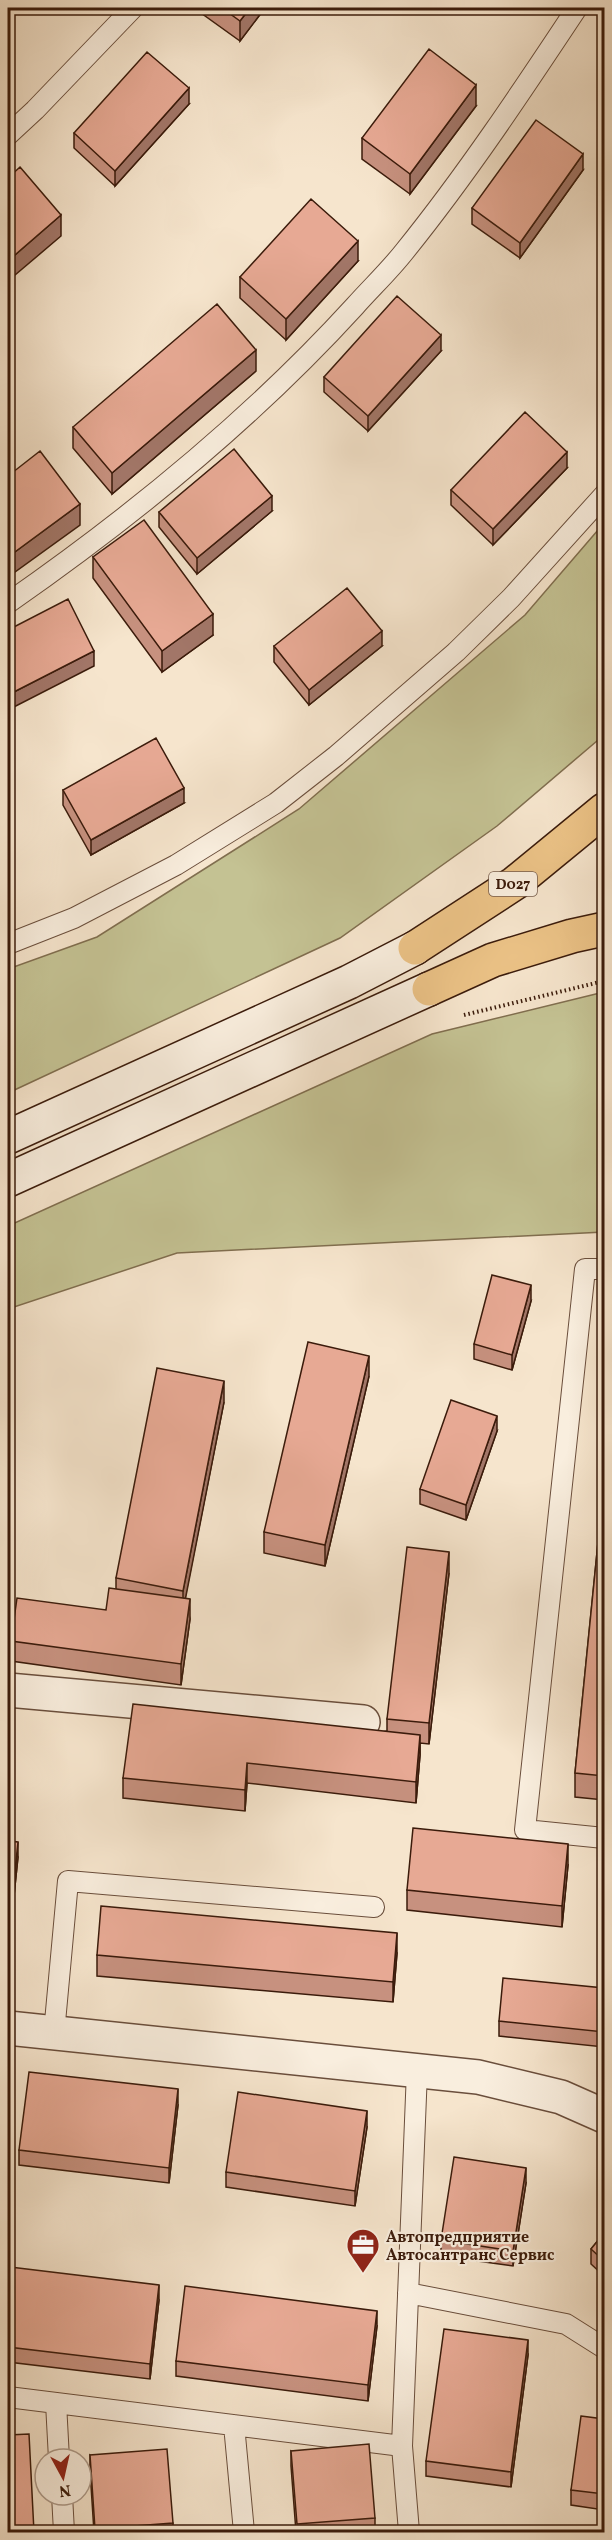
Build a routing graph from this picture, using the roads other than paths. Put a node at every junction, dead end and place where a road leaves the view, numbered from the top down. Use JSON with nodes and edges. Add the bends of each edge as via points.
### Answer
{"nodes":[{"id":1,"x":133,"y":8,"type":"edge"},
{"id":2,"x":577,"y":8,"type":"edge"},
{"id":3,"x":8,"y":135,"type":"edge"},
{"id":4,"x":604,"y":495,"type":"edge"},
{"id":5,"x":8,"y":603,"type":"edge"},
{"id":6,"x":604,"y":810,"type":"edge"},
{"id":7,"x":604,"y":928,"type":"edge"},
{"id":8,"x":8,"y":944,"type":"edge"},
{"id":9,"x":415,"y":948,"type":"joint"},
{"id":10,"x":429,"y":989,"type":"joint"},
{"id":11,"x":8,"y":1137,"type":"edge"},
{"id":12,"x":8,"y":1180,"type":"edge"},
{"id":13,"x":604,"y":1269,"type":"edge"},
{"id":14,"x":8,"y":1690,"type":"edge"},
{"id":15,"x":363,"y":1722,"type":"dead end"},
{"id":16,"x":604,"y":1838,"type":"edge"},
{"id":17,"x":374,"y":1907,"type":"dead end"},
{"id":18,"x":8,"y":2028,"type":"edge"},
{"id":19,"x":54,"y":2033,"type":"junction"},
{"id":20,"x":417,"y":2071,"type":"junction"},
{"id":21,"x":604,"y":2116,"type":"edge"},
{"id":22,"x":408,"y":2293,"type":"junction"},
{"id":23,"x":604,"y":2348,"type":"edge"},
{"id":24,"x":8,"y":2397,"type":"edge"},
{"id":25,"x":56,"y":2403,"type":"junction"},
{"id":26,"x":234,"y":2425,"type":"junction"},
{"id":27,"x":402,"y":2446,"type":"junction"},
{"id":28,"x":59,"y":2447,"type":"edge"},
{"id":29,"x":63,"y":2507,"type":"edge"},
{"id":30,"x":64,"y":2532,"type":"edge"},
{"id":31,"x":244,"y":2532,"type":"edge"},
{"id":32,"x":409,"y":2532,"type":"edge"}],
"edges":[{"from":1,"to":3,"type":"lane"},
{"from":2,"to":5,"type":"lane","via":[[496,129],[403,253],[280,385],[91,544]]},
{"from":4,"to":8,"type":"lane","via":[[456,652],[276,803],[176,865],[74,918]]},
{"from":6,"to":9,"type":"highway","number":"D027","via":[[515,883]]},
{"from":7,"to":10,"type":"highway","via":[[493,960]]},
{"from":9,"to":11,"type":"street","number":"D027","via":[[349,982]]},
{"from":10,"to":12,"type":"street"},
{"from":13,"to":16,"type":"lane","via":[[585,1269],[525,1830]]},
{"from":14,"to":15,"type":"street"},
{"from":17,"to":19,"type":"lane","via":[[68,1881]]},
{"from":18,"to":19,"type":"street"},
{"from":19,"to":20,"type":"street"},
{"from":20,"to":21,"type":"street","via":[[506,2082],[561,2097]]},
{"from":20,"to":22,"type":"lane"},
{"from":22,"to":23,"type":"lane","via":[[566,2324]]},
{"from":22,"to":27,"type":"lane"},
{"from":24,"to":25,"type":"lane"},
{"from":25,"to":26,"type":"lane"},
{"from":25,"to":28,"type":"lane"},
{"from":26,"to":27,"type":"lane"},
{"from":26,"to":31,"type":"lane"},
{"from":27,"to":32,"type":"lane"},
{"from":29,"to":30,"type":"lane"}]}
